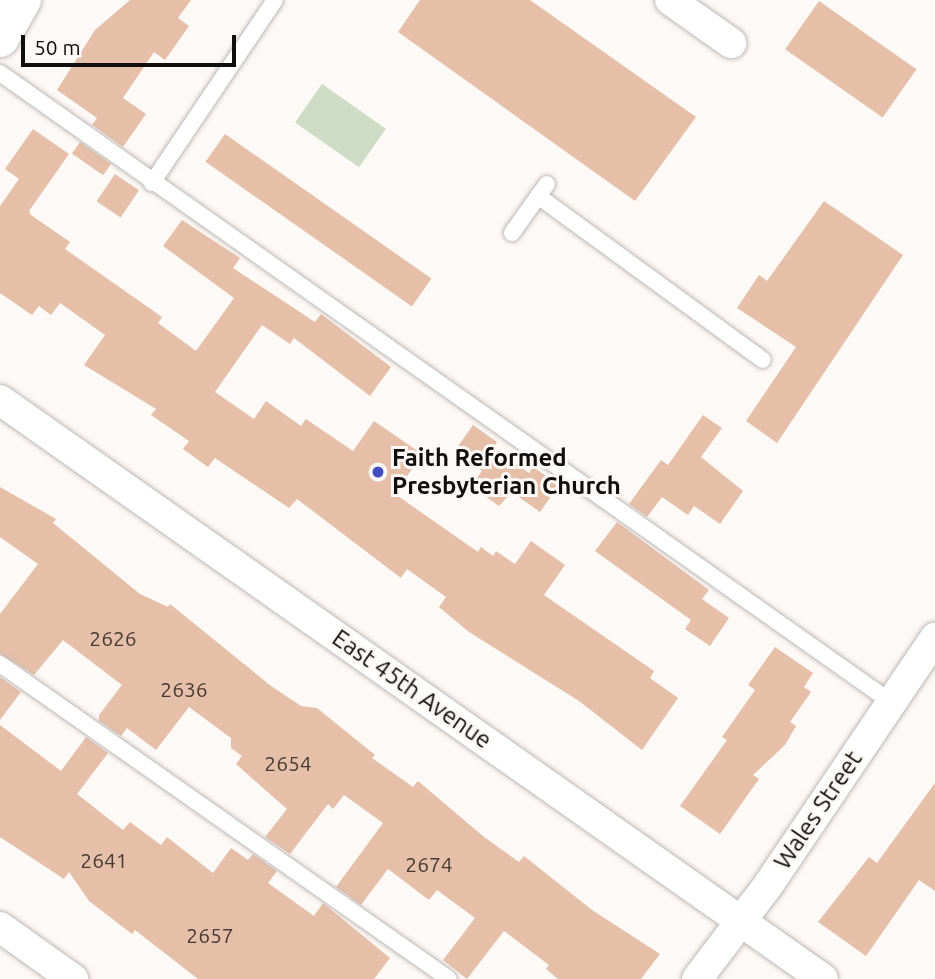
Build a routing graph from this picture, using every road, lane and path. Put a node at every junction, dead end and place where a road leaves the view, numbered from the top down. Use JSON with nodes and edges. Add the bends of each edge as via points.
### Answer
{"nodes":[{"id":1,"x":22,"y":0,"type":"edge"},
{"id":2,"x":275,"y":0,"type":"edge"},
{"id":3,"x":670,"y":0,"type":"edge"},
{"id":4,"x":0,"y":38,"type":"edge"},
{"id":5,"x":731,"y":43,"type":"dead end"},
{"id":6,"x":0,"y":73,"type":"edge"},
{"id":7,"x":152,"y":183,"type":"junction"},
{"id":8,"x":512,"y":233,"type":"dead end"},
{"id":9,"x":763,"y":360,"type":"dead end"},
{"id":10,"x":0,"y":400,"type":"edge"},
{"id":11,"x":935,"y":638,"type":"edge"},
{"id":12,"x":0,"y":664,"type":"edge"},
{"id":13,"x":891,"y":702,"type":"junction"},
{"id":14,"x":742,"y":921,"type":"junction"},
{"id":15,"x":0,"y":927,"type":"edge"},
{"id":16,"x":73,"y":979,"type":"edge"},
{"id":17,"x":449,"y":979,"type":"edge"},
{"id":18,"x":697,"y":979,"type":"edge"},
{"id":19,"x":823,"y":979,"type":"edge"}],
"edges":[{"from":1,"to":4,"type":"street"},
{"from":2,"to":7,"type":"lane"},
{"from":3,"to":5,"type":"street"},
{"from":6,"to":7,"type":"lane"},
{"from":7,"to":13,"type":"lane"},
{"from":8,"to":9,"type":"lane","via":[[543,190]]},
{"from":10,"to":14,"type":"street","name":"East 45th Avenue"},
{"from":11,"to":13,"type":"street","name":"Wales Street"},
{"from":12,"to":17,"type":"lane"},
{"from":13,"to":14,"type":"street","name":"Wales Street"},
{"from":14,"to":18,"type":"street","name":"Wales Street"},
{"from":14,"to":19,"type":"street","name":"East 45th Avenue"},
{"from":15,"to":16,"type":"street"}]}
